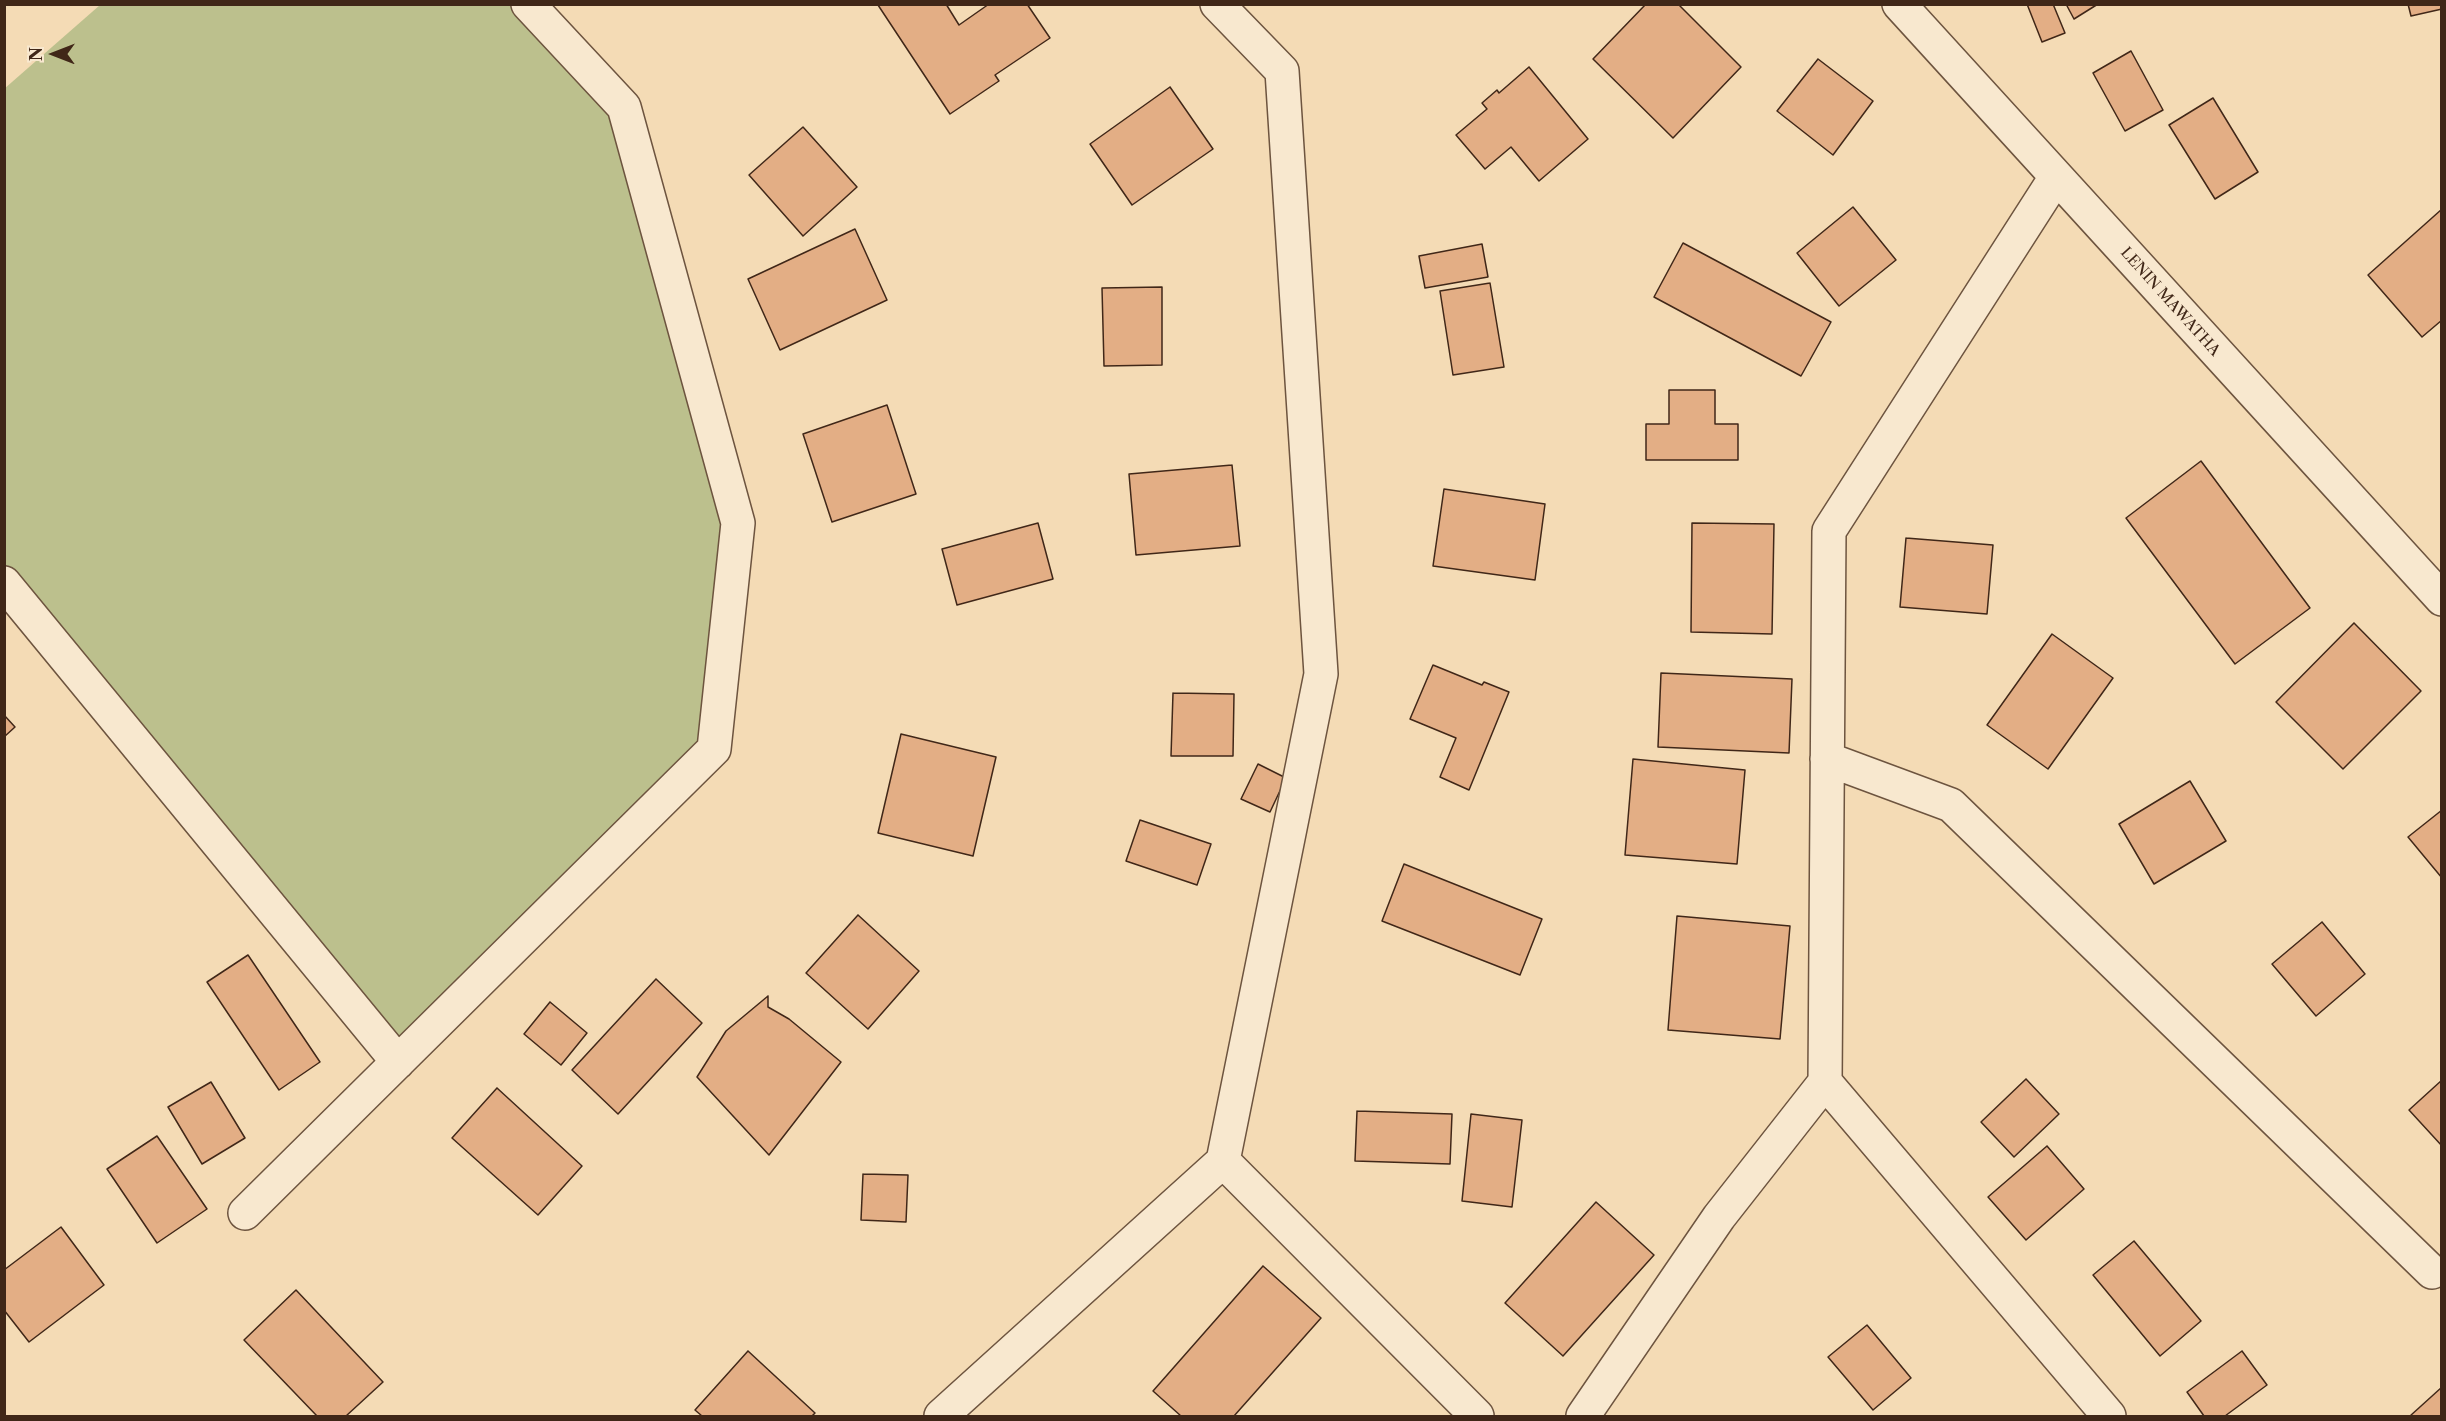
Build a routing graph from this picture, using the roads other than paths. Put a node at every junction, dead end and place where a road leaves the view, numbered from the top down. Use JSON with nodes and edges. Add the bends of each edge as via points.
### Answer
{"nodes":[{"id":1,"x":528,"y":4,"type":"edge"},
{"id":2,"x":1217,"y":4,"type":"edge"},
{"id":3,"x":1899,"y":4,"type":"edge"},
{"id":4,"x":2056,"y":177,"type":"junction"},
{"id":5,"x":4,"y":583,"type":"edge"},
{"id":6,"x":2442,"y":599,"type":"edge"},
{"id":7,"x":1827,"y":759,"type":"junction"},
{"id":8,"x":398,"y":1062,"type":"junction"},
{"id":9,"x":1825,"y":1082,"type":"junction"},
{"id":10,"x":1223,"y":1161,"type":"junction"},
{"id":11,"x":245,"y":1213,"type":"dead end"},
{"id":12,"x":2432,"y":1272,"type":"dead end"},
{"id":13,"x":941,"y":1416,"type":"edge"},
{"id":14,"x":1477,"y":1416,"type":"edge"},
{"id":15,"x":1583,"y":1416,"type":"edge"},
{"id":16,"x":2109,"y":1416,"type":"edge"}],
"edges":[{"from":1,"to":8,"type":"street","via":[[624,107],[738,524],[714,749]]},
{"from":2,"to":10,"type":"street","via":[[1282,71],[1321,674]]},
{"from":3,"to":4,"type":"street","name":"LENIN MAWATHA"},
{"from":4,"to":6,"type":"street","name":"LENIN MAWATHA"},
{"from":4,"to":7,"type":"street","via":[[1829,531]]},
{"from":5,"to":8,"type":"street"},
{"from":7,"to":9,"type":"street"},
{"from":7,"to":12,"type":"street","via":[[1951,805]]},
{"from":8,"to":11,"type":"street"},
{"from":9,"to":15,"type":"street","via":[[1719,1217]]},
{"from":9,"to":16,"type":"street"},
{"from":10,"to":13,"type":"street"},
{"from":10,"to":14,"type":"street"}]}
